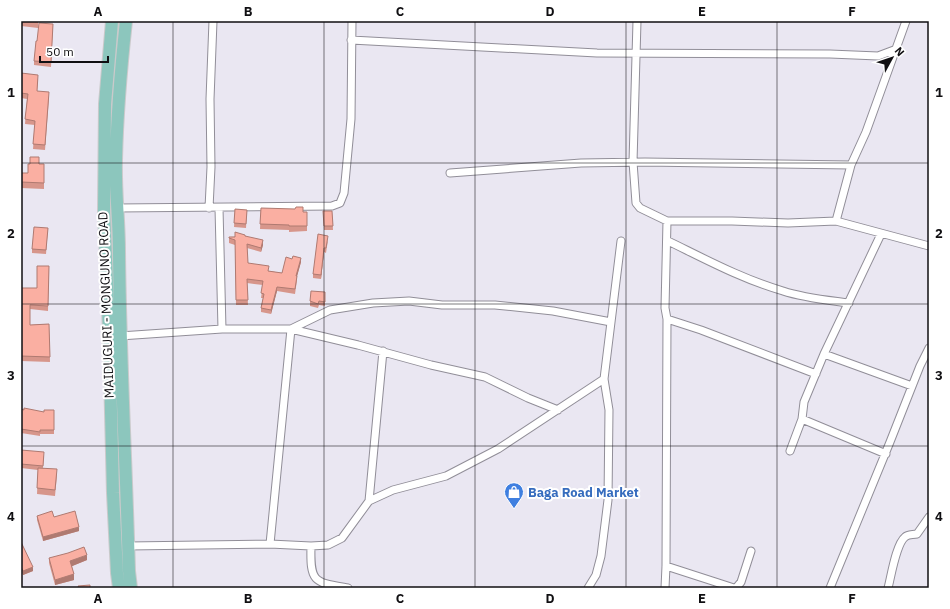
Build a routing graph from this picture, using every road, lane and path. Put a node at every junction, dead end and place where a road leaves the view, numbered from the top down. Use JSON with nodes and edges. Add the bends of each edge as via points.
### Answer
{"nodes":[{"id":1,"x":112,"y":21,"type":"edge"},
{"id":2,"x":126,"y":21,"type":"edge"},
{"id":3,"x":213,"y":21,"type":"edge"},
{"id":4,"x":352,"y":21,"type":"edge"},
{"id":5,"x":637,"y":21,"type":"edge"},
{"id":6,"x":906,"y":21,"type":"edge"},
{"id":7,"x":351,"y":40,"type":"junction"},
{"id":8,"x":894,"y":50,"type":"junction"},
{"id":9,"x":635,"y":53,"type":"junction"},
{"id":10,"x":633,"y":162,"type":"junction"},
{"id":11,"x":851,"y":165,"type":"junction"},
{"id":12,"x":450,"y":173,"type":"dead end"},
{"id":13,"x":117,"y":208,"type":"junction"},
{"id":14,"x":209,"y":208,"type":"junction"},
{"id":15,"x":219,"y":208,"type":"junction"},
{"id":16,"x":667,"y":221,"type":"junction"},
{"id":17,"x":836,"y":221,"type":"junction"},
{"id":18,"x":881,"y":234,"type":"junction"},
{"id":19,"x":621,"y":241,"type":"dead end"},
{"id":20,"x":668,"y":241,"type":"junction"},
{"id":21,"x":928,"y":244,"type":"edge"},
{"id":22,"x":849,"y":302,"type":"junction"},
{"id":23,"x":667,"y":320,"type":"junction"},
{"id":24,"x":611,"y":322,"type":"junction"},
{"id":25,"x":222,"y":329,"type":"junction"},
{"id":26,"x":291,"y":329,"type":"junction"},
{"id":27,"x":120,"y":336,"type":"junction"},
{"id":28,"x":929,"y":348,"type":"edge"},
{"id":29,"x":383,"y":351,"type":"junction"},
{"id":30,"x":824,"y":354,"type":"junction"},
{"id":31,"x":816,"y":374,"type":"junction"},
{"id":32,"x":604,"y":379,"type":"junction"},
{"id":33,"x":912,"y":386,"type":"junction"},
{"id":34,"x":558,"y":410,"type":"junction"},
{"id":35,"x":802,"y":419,"type":"junction"},
{"id":36,"x":790,"y":451,"type":"dead end"},
{"id":37,"x":886,"y":454,"type":"junction"},
{"id":38,"x":369,"y":500,"type":"junction"},
{"id":39,"x":929,"y":517,"type":"edge"},
{"id":40,"x":270,"y":544,"type":"junction"},
{"id":41,"x":128,"y":546,"type":"junction"},
{"id":42,"x":311,"y":546,"type":"junction"},
{"id":43,"x":751,"y":551,"type":"dead end"},
{"id":44,"x":666,"y":566,"type":"junction"},
{"id":45,"x":120,"y":588,"type":"edge"},
{"id":46,"x":131,"y":588,"type":"edge"},
{"id":47,"x":348,"y":588,"type":"edge"},
{"id":48,"x":588,"y":588,"type":"edge"},
{"id":49,"x":665,"y":588,"type":"edge"},
{"id":50,"x":735,"y":588,"type":"edge"},
{"id":51,"x":830,"y":588,"type":"edge"},
{"id":52,"x":888,"y":588,"type":"edge"}],
"edges":[{"from":1,"to":45,"type":"main road","name":"MAIDUGURI - MONGUNO ROAD","via":[[105,104],[104,212],[113,493]]},
{"from":2,"to":13,"type":"main road","name":"MAIDUGURI - MONGUNO ROAD","via":[[119,97]]},
{"from":3,"to":14,"type":"street"},
{"from":4,"to":7,"type":"street"},
{"from":5,"to":9,"type":"street"},
{"from":6,"to":8,"type":"street"},
{"from":7,"to":9,"type":"street"},
{"from":7,"to":15,"type":"street","via":[[351,118],[344,193],[340,203],[332,206]]},
{"from":8,"to":9,"type":"street","via":[[878,56]]},
{"from":8,"to":11,"type":"street","via":[[866,132]]},
{"from":9,"to":10,"type":"street"},
{"from":10,"to":11,"type":"street"},
{"from":10,"to":12,"type":"street","via":[[581,163]]},
{"from":10,"to":16,"type":"street","via":[[636,203],[640,208]]},
{"from":11,"to":17,"type":"street"},
{"from":13,"to":14,"type":"street"},
{"from":13,"to":27,"type":"main road","name":"MAIDUGURI - MONGUNO ROAD","via":[[120,248]]},
{"from":14,"to":15,"type":"street"},
{"from":15,"to":25,"type":"street"},
{"from":16,"to":17,"type":"street"},
{"from":16,"to":20,"type":"street"},
{"from":17,"to":18,"type":"street"},
{"from":18,"to":21,"type":"street"},
{"from":18,"to":22,"type":"street"},
{"from":19,"to":24,"type":"street"},
{"from":20,"to":22,"type":"street","via":[[746,278],[784,292]]},
{"from":20,"to":23,"type":"street","via":[[665,308]]},
{"from":22,"to":30,"type":"street"},
{"from":23,"to":31,"type":"street","via":[[701,330]]},
{"from":23,"to":44,"type":"street"},
{"from":24,"to":26,"type":"street","via":[[553,310],[409,301],[373,303],[330,310]]},
{"from":24,"to":32,"type":"street"},
{"from":25,"to":26,"type":"street"},
{"from":25,"to":27,"type":"street"},
{"from":26,"to":29,"type":"street"},
{"from":26,"to":40,"type":"street"},
{"from":27,"to":41,"type":"main road","name":"MAIDUGURI - MONGUNO ROAD"},
{"from":28,"to":33,"type":"street"},
{"from":29,"to":34,"type":"street","via":[[485,377]]},
{"from":29,"to":38,"type":"street"},
{"from":30,"to":31,"type":"street"},
{"from":30,"to":33,"type":"street"},
{"from":31,"to":35,"type":"street","via":[[804,402]]},
{"from":32,"to":34,"type":"street"},
{"from":32,"to":48,"type":"street","via":[[609,410],[608,500],[601,556],[596,575]]},
{"from":33,"to":37,"type":"street"},
{"from":34,"to":38,"type":"street","via":[[498,449],[446,476],[393,490]]},
{"from":35,"to":36,"type":"street"},
{"from":35,"to":37,"type":"street"},
{"from":37,"to":51,"type":"street"},
{"from":38,"to":42,"type":"street","via":[[342,538],[328,545]]},
{"from":39,"to":52,"type":"street","via":[[916,534],[904,538],[896,555]]},
{"from":40,"to":41,"type":"street"},
{"from":40,"to":42,"type":"street"},
{"from":41,"to":46,"type":"main road","name":"MAIDUGURI - MONGUNO ROAD"},
{"from":42,"to":47,"type":"street","via":[[310,565],[313,575],[320,583]]},
{"from":43,"to":50,"type":"street","via":[[741,582]]},
{"from":44,"to":49,"type":"street"},
{"from":44,"to":50,"type":"street"}]}
